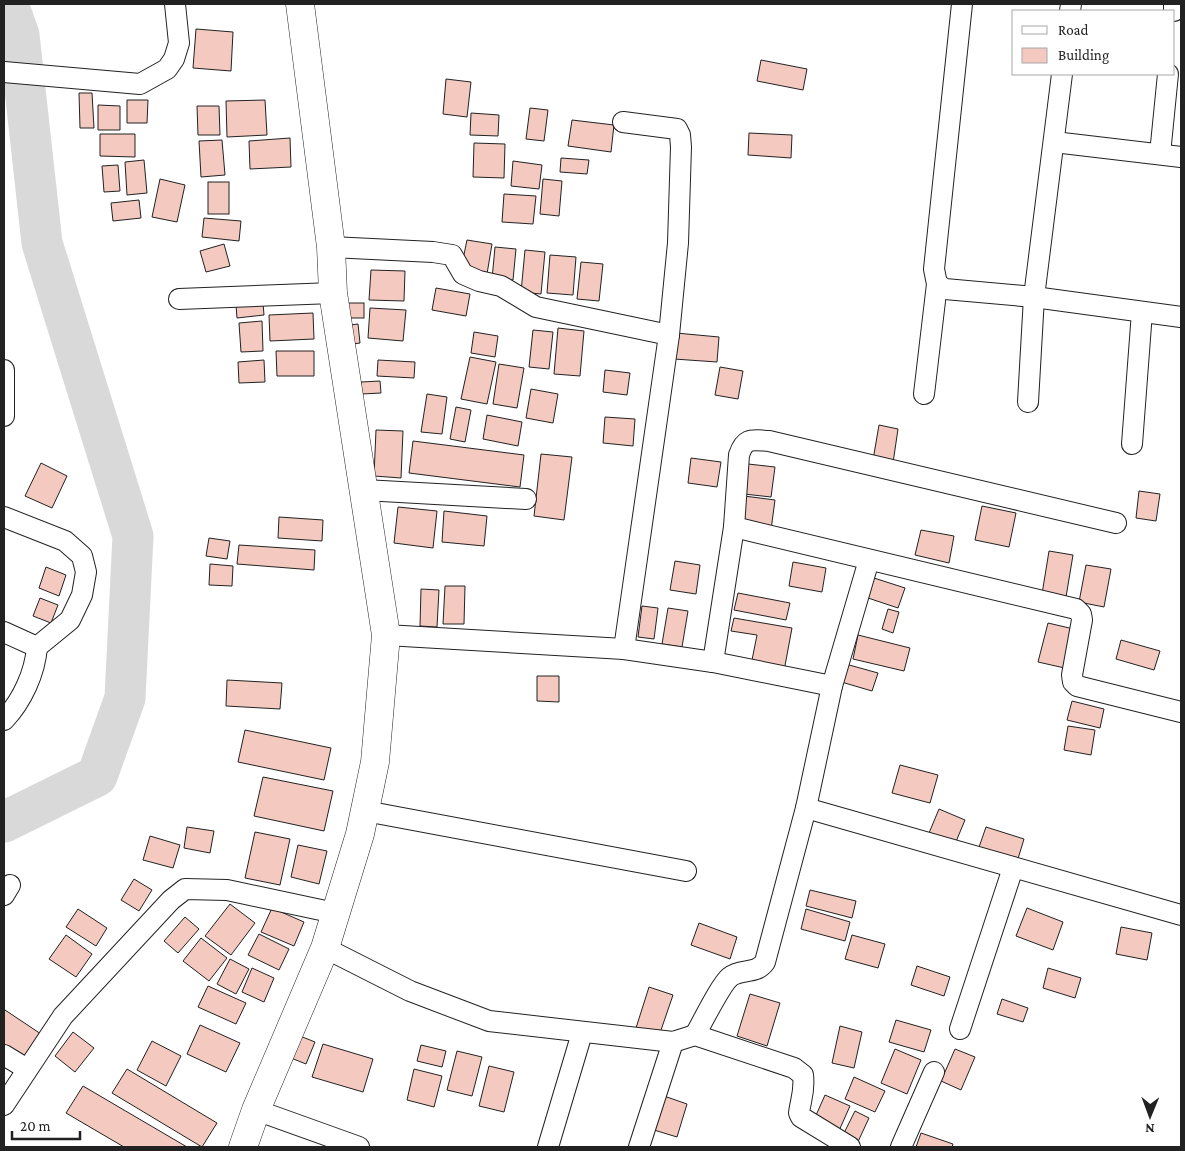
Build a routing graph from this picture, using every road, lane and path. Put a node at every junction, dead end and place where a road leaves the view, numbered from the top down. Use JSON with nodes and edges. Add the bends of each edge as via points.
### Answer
{"nodes":[{"id":1,"x":175,"y":4,"type":"edge"},
{"id":2,"x":300,"y":4,"type":"edge"},
{"id":3,"x":962,"y":4,"type":"edge"},
{"id":4,"x":4,"y":72,"type":"edge"},
{"id":5,"x":1062,"y":75,"type":"edge"},
{"id":6,"x":1168,"y":75,"type":"edge"},
{"id":7,"x":623,"y":122,"type":"dead end"},
{"id":8,"x":1054,"y":142,"type":"junction"},
{"id":9,"x":1160,"y":154,"type":"junction"},
{"id":10,"x":1181,"y":157,"type":"edge"},
{"id":11,"x":331,"y":247,"type":"junction"},
{"id":12,"x":937,"y":284,"type":"junction"},
{"id":13,"x":333,"y":293,"type":"junction"},
{"id":14,"x":1034,"y":297,"type":"junction"},
{"id":15,"x":179,"y":299,"type":"dead end"},
{"id":16,"x":1142,"y":312,"type":"junction"},
{"id":17,"x":1181,"y":317,"type":"edge"},
{"id":18,"x":669,"y":334,"type":"junction"},
{"id":19,"x":4,"y":370,"type":"edge"},
{"id":20,"x":924,"y":394,"type":"dead end"},
{"id":21,"x":1028,"y":402,"type":"dead end"},
{"id":22,"x":4,"y":416,"type":"edge"},
{"id":23,"x":1132,"y":444,"type":"dead end"},
{"id":24,"x":364,"y":490,"type":"junction"},
{"id":25,"x":526,"y":499,"type":"dead end"},
{"id":26,"x":4,"y":517,"type":"edge"},
{"id":27,"x":1116,"y":523,"type":"dead end"},
{"id":28,"x":734,"y":527,"type":"junction"},
{"id":29,"x":869,"y":560,"type":"junction"},
{"id":30,"x":4,"y":632,"type":"edge"},
{"id":31,"x":386,"y":635,"type":"junction"},
{"id":32,"x":37,"y":646,"type":"junction"},
{"id":33,"x":624,"y":649,"type":"junction"},
{"id":34,"x":713,"y":662,"type":"junction"},
{"id":35,"x":832,"y":686,"type":"junction"},
{"id":36,"x":1181,"y":712,"type":"edge"},
{"id":37,"x":4,"y":720,"type":"edge"},
{"id":38,"x":806,"y":808,"type":"junction"},
{"id":39,"x":365,"y":811,"type":"junction"},
{"id":40,"x":1014,"y":868,"type":"junction"},
{"id":41,"x":686,"y":871,"type":"dead end"},
{"id":42,"x":335,"y":912,"type":"junction"},
{"id":43,"x":1181,"y":914,"type":"edge"},
{"id":44,"x":325,"y":948,"type":"junction"},
{"id":45,"x":960,"y":1029,"type":"dead end"},
{"id":46,"x":582,"y":1033,"type":"junction"},
{"id":47,"x":695,"y":1035,"type":"junction"},
{"id":48,"x":673,"y":1042,"type":"junction"},
{"id":49,"x":4,"y":1055,"type":"edge"},
{"id":50,"x":27,"y":1069,"type":"junction"},
{"id":51,"x":934,"y":1072,"type":"dead end"},
{"id":52,"x":4,"y":1105,"type":"edge"},
{"id":53,"x":256,"y":1110,"type":"junction"},
{"id":54,"x":243,"y":1147,"type":"edge"},
{"id":55,"x":359,"y":1147,"type":"edge"},
{"id":56,"x":548,"y":1147,"type":"edge"},
{"id":57,"x":639,"y":1147,"type":"edge"},
{"id":58,"x":850,"y":1147,"type":"edge"},
{"id":59,"x":901,"y":1147,"type":"edge"}],
"edges":[{"from":1,"to":4,"type":"street","via":[[179,43],[174,60],[167,70],[140,84]]},
{"from":2,"to":11,"type":"street"},
{"from":3,"to":12,"type":"street","via":[[934,269]]},
{"from":5,"to":8,"type":"street"},
{"from":6,"to":9,"type":"street"},
{"from":7,"to":18,"type":"street","via":[[677,129],[680,136],[678,243]]},
{"from":8,"to":9,"type":"street"},
{"from":8,"to":14,"type":"street"},
{"from":9,"to":10,"type":"street"},
{"from":11,"to":13,"type":"street"},
{"from":11,"to":18,"type":"street","via":[[452,255],[463,274],[501,286],[536,307]]},
{"from":12,"to":14,"type":"street","via":[[945,289]]},
{"from":12,"to":20,"type":"street"},
{"from":13,"to":15,"type":"street"},
{"from":13,"to":24,"type":"street"},
{"from":14,"to":16,"type":"street"},
{"from":14,"to":21,"type":"street"},
{"from":16,"to":17,"type":"street"},
{"from":16,"to":23,"type":"street"},
{"from":18,"to":33,"type":"street"},
{"from":19,"to":22,"type":"street"},
{"from":24,"to":25,"type":"street"},
{"from":24,"to":31,"type":"street"},
{"from":26,"to":32,"type":"street","via":[[66,541],[82,556],[86,572],[82,595],[70,620]]},
{"from":27,"to":28,"type":"street","via":[[769,441],[750,440],[743,445],[739,455]]},
{"from":28,"to":29,"type":"street"},
{"from":28,"to":34,"type":"street"},
{"from":29,"to":35,"type":"street"},
{"from":29,"to":36,"type":"street","via":[[1076,609],[1082,620],[1072,676],[1077,686]]},
{"from":30,"to":32,"type":"street"},
{"from":31,"to":33,"type":"street"},
{"from":31,"to":39,"type":"street","via":[[375,762]]},
{"from":32,"to":37,"type":"street","via":[[33,670],[25,688]]},
{"from":33,"to":34,"type":"street"},
{"from":34,"to":35,"type":"street"},
{"from":35,"to":38,"type":"street"},
{"from":38,"to":40,"type":"street"},
{"from":38,"to":47,"type":"street","via":[[765,962],[754,971],[738,972],[728,978]]},
{"from":39,"to":41,"type":"street"},
{"from":39,"to":42,"type":"street"},
{"from":40,"to":43,"type":"street"},
{"from":40,"to":45,"type":"street"},
{"from":42,"to":44,"type":"street"},
{"from":42,"to":50,"type":"street","via":[[227,890],[185,889],[63,1016]]},
{"from":44,"to":46,"type":"street","via":[[410,991],[488,1021]]},
{"from":44,"to":53,"type":"street"},
{"from":46,"to":48,"type":"street"},
{"from":46,"to":56,"type":"street"},
{"from":47,"to":48,"type":"street"},
{"from":47,"to":58,"type":"street","via":[[800,1072],[804,1084],[799,1113]]},
{"from":48,"to":57,"type":"street"},
{"from":49,"to":50,"type":"street"},
{"from":50,"to":52,"type":"street"},
{"from":51,"to":59,"type":"street"},
{"from":53,"to":54,"type":"street"},
{"from":53,"to":55,"type":"street"}]}
